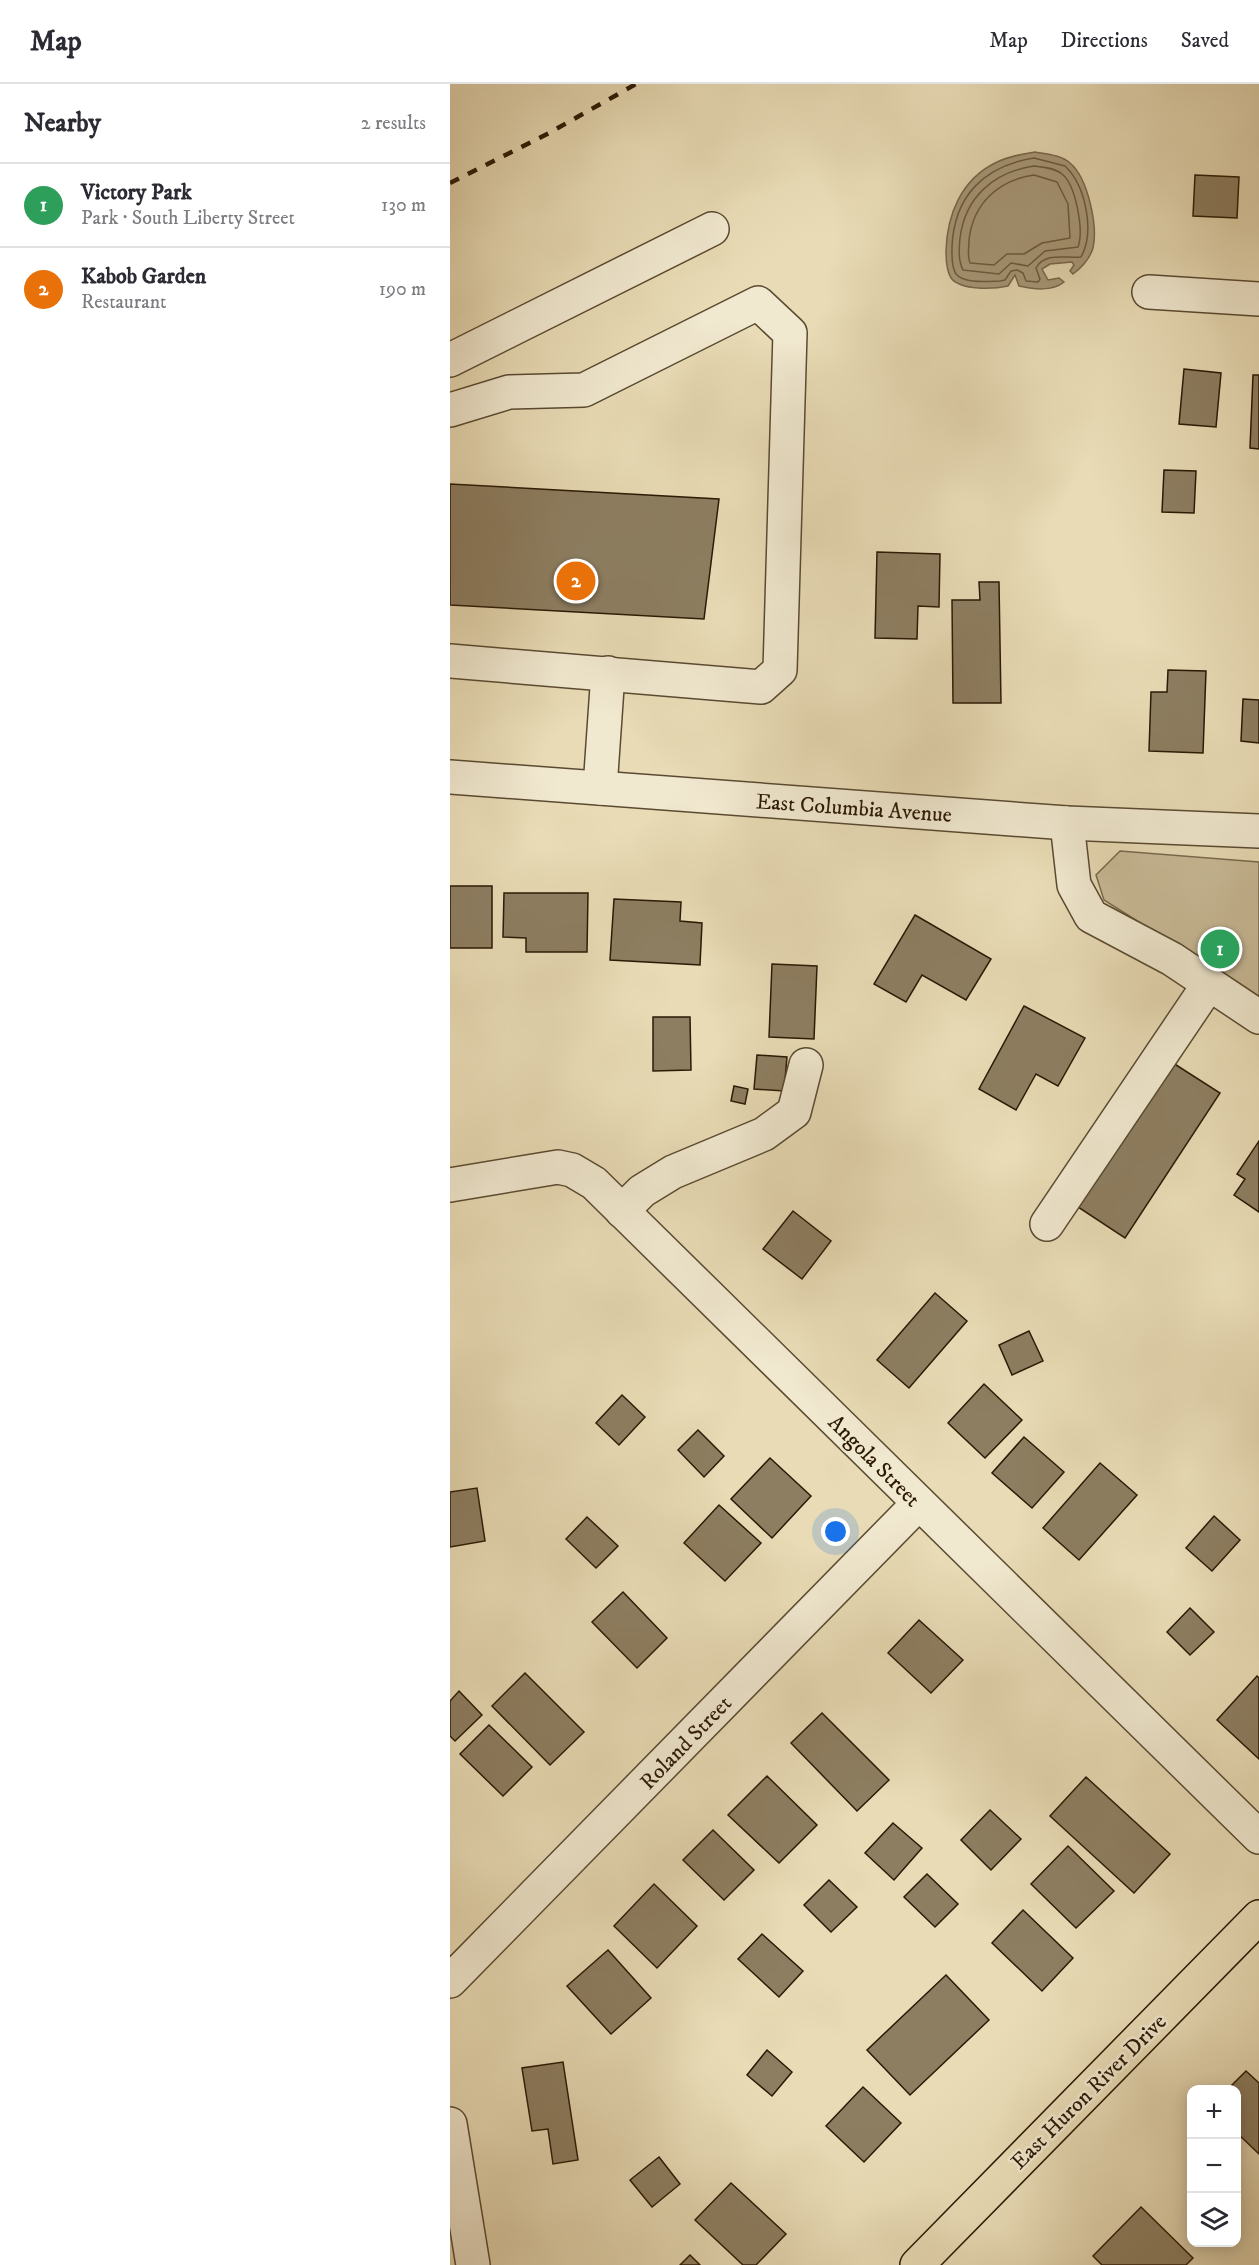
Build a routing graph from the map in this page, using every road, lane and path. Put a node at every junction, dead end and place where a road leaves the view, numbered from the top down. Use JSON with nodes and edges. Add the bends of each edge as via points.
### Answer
{"nodes":[{"id":1,"x":712,"y":229,"type":"dead end"},
{"id":2,"x":1149,"y":292,"type":"dead end"},
{"id":3,"x":1259,"y":299,"type":"edge"},
{"id":4,"x":450,"y":360,"type":"edge"},
{"id":5,"x":450,"y":410,"type":"edge"},
{"id":6,"x":450,"y":661,"type":"edge"},
{"id":7,"x":608,"y":673,"type":"junction"},
{"id":8,"x":450,"y":777,"type":"edge"},
{"id":9,"x":600,"y":788,"type":"junction"},
{"id":10,"x":1067,"y":823,"type":"junction"},
{"id":11,"x":1259,"y":831,"type":"edge"},
{"id":12,"x":1209,"y":984,"type":"junction"},
{"id":13,"x":1259,"y":1017,"type":"edge"},
{"id":14,"x":806,"y":1065,"type":"dead end"},
{"id":15,"x":453,"y":1185,"type":"edge"},
{"id":16,"x":622,"y":1211,"type":"junction"},
{"id":17,"x":1047,"y":1224,"type":"dead end"},
{"id":18,"x":919,"y":1503,"type":"junction"},
{"id":19,"x":1259,"y":1837,"type":"edge"},
{"id":20,"x":1259,"y":1917,"type":"edge"},
{"id":21,"x":450,"y":1981,"type":"edge"},
{"id":22,"x":450,"y":2124,"type":"edge"},
{"id":23,"x":473,"y":2265,"type":"edge"},
{"id":24,"x":917,"y":2265,"type":"edge"}],
"edges":[{"from":1,"to":4,"type":"street"},
{"from":2,"to":3,"type":"street"},
{"from":5,"to":7,"type":"street","via":[[509,392],[584,390],[758,303],[790,333],[780,670],[761,687]]},
{"from":6,"to":7,"type":"street"},
{"from":7,"to":9,"type":"street"},
{"from":8,"to":9,"type":"street","name":"East Columbia Avenue"},
{"from":9,"to":10,"type":"street","name":"East Columbia Avenue"},
{"from":10,"to":11,"type":"street","name":"East Columbia Avenue"},
{"from":10,"to":12,"type":"street","via":[[1074,885],[1091,916],[1172,959]]},
{"from":12,"to":13,"type":"street"},
{"from":12,"to":17,"type":"street"},
{"from":14,"to":16,"type":"street","via":[[794,1112],[764,1134],[673,1172],[642,1191]]},
{"from":15,"to":16,"type":"street","name":"Angola Street","via":[[558,1167],[594,1183]]},
{"from":16,"to":18,"type":"street","name":"Angola Street"},
{"from":18,"to":19,"type":"street","name":"Angola Street"},
{"from":18,"to":21,"type":"street","name":"Roland Street"},
{"from":20,"to":24,"type":"main road","name":"East Huron River Drive"},
{"from":22,"to":23,"type":"street"}]}
